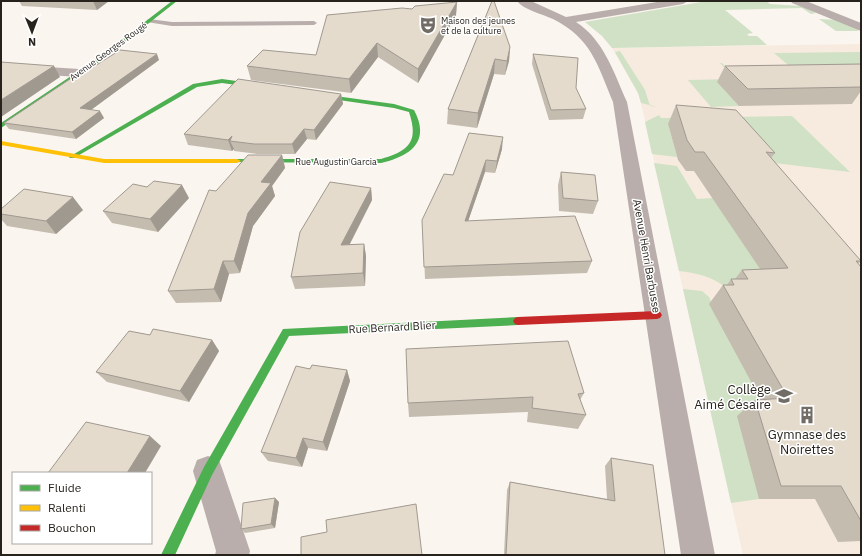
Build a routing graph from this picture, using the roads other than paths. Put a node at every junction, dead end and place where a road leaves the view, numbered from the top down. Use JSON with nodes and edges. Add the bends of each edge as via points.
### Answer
{"nodes":[{"id":1,"x":175,"y":1,"type":"edge"},
{"id":2,"x":522,"y":1,"type":"edge"},
{"id":3,"x":683,"y":1,"type":"edge"},
{"id":4,"x":796,"y":1,"type":"edge"},
{"id":5,"x":149,"y":21,"type":"junction"},
{"id":6,"x":563,"y":21,"type":"junction"},
{"id":7,"x":314,"y":23,"type":"dead end"},
{"id":8,"x":861,"y":27,"type":"edge"},
{"id":9,"x":1,"y":68,"type":"edge"},
{"id":10,"x":79,"y":73,"type":"junction"},
{"id":11,"x":277,"y":89,"type":"edge"},
{"id":12,"x":300,"y":93,"type":"edge"},
{"id":13,"x":1,"y":126,"type":"edge"},
{"id":14,"x":1,"y":143,"type":"edge"},
{"id":15,"x":72,"y":157,"type":"junction"},
{"id":16,"x":657,"y":315,"type":"junction"},
{"id":17,"x":208,"y":471,"type":"junction"},
{"id":18,"x":168,"y":555,"type":"edge"},
{"id":19,"x":232,"y":555,"type":"edge"},
{"id":20,"x":698,"y":555,"type":"edge"}],
"edges":[{"from":1,"to":5,"type":"street","name":"Avenue Georges Rougé"},
{"from":2,"to":6,"type":"street","name":"Avenue Henri Barbusse"},
{"from":3,"to":6,"type":"street"},
{"from":4,"to":8,"type":"street"},
{"from":5,"to":7,"type":"lane","via":[[172,24]]},
{"from":5,"to":10,"type":"street","name":"Avenue Georges Rougé"},
{"from":6,"to":16,"type":"street","name":"Avenue Henri Barbusse","via":[[584,35],[593,45],[620,102]]},
{"from":9,"to":10,"type":"street"},
{"from":10,"to":13,"type":"street","name":"Avenue Georges Rougé"},
{"from":11,"to":15,"type":"street","via":[[222,82],[195,84]]},
{"from":12,"to":15,"type":"street","name":"Rue Augustin Garcia","via":[[394,106],[412,111],[418,125],[416,140],[404,154],[381,161],[104,162]]},
{"from":14,"to":15,"type":"street","name":"Rue Augustin Garcia"},
{"from":16,"to":17,"type":"street","name":"Rue Bernard Blier","via":[[286,332]]},
{"from":16,"to":20,"type":"street","name":"Avenue Henri Barbusse"},
{"from":17,"to":18,"type":"street","name":"Rue Bernard Blier"},
{"from":17,"to":19,"type":"street","via":[[234,551]]}]}
